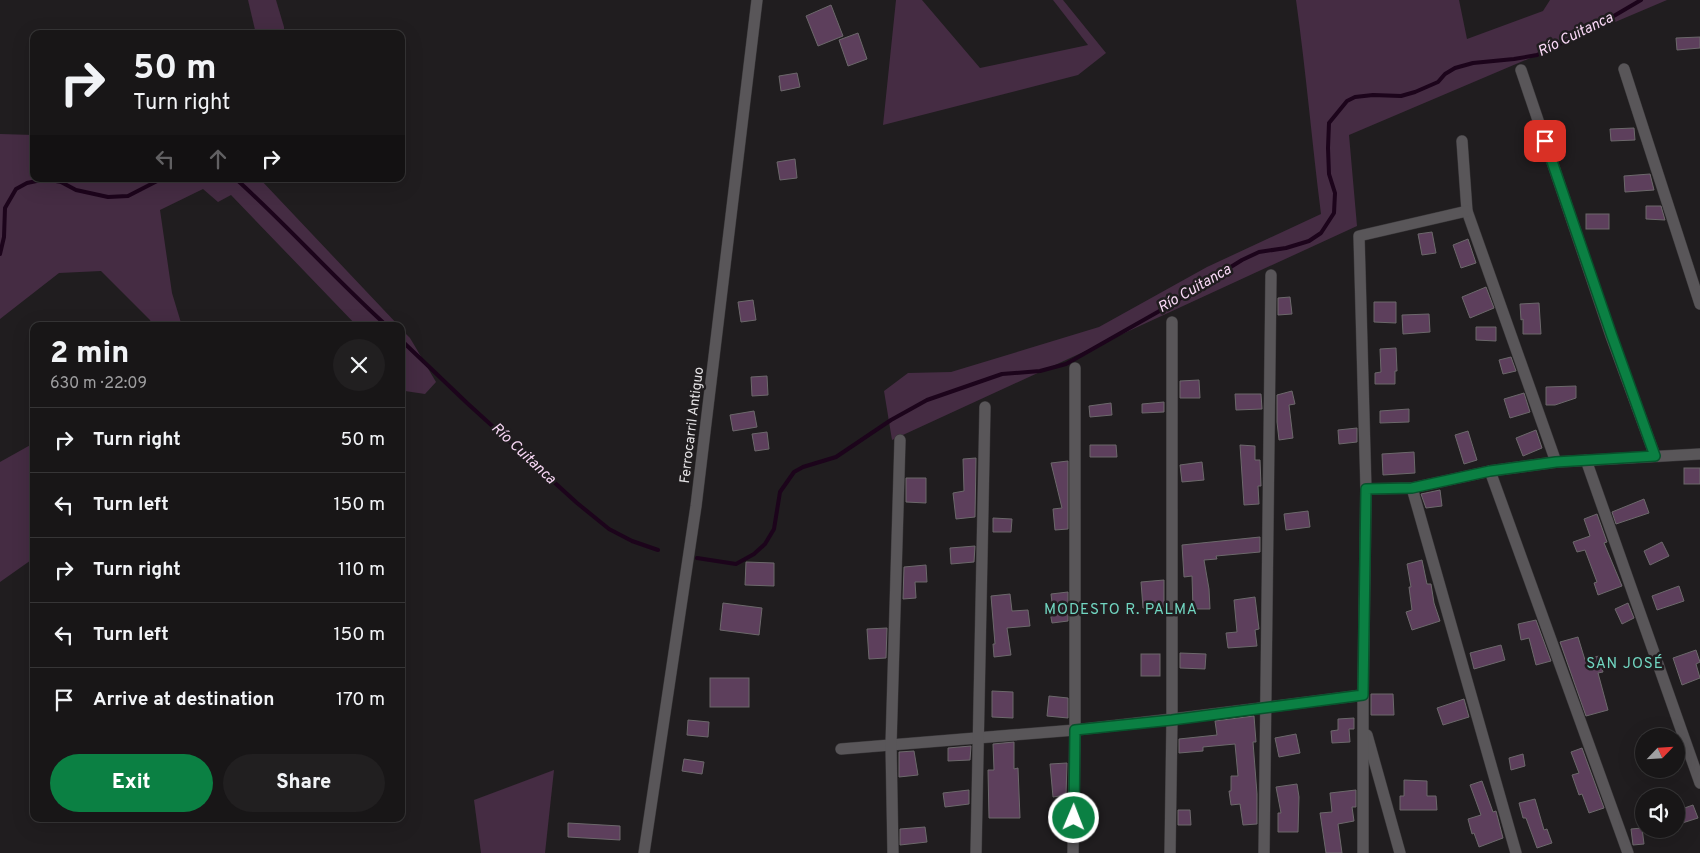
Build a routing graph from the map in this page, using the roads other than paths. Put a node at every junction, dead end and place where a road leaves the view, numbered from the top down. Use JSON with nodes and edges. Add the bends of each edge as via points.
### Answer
{"nodes":[{"id":1,"x":757,"y":0,"type":"edge"},
{"id":2,"x":1624,"y":69,"type":"dead end"},
{"id":3,"x":1521,"y":70,"type":"dead end"},
{"id":4,"x":1462,"y":141,"type":"dead end"},
{"id":5,"x":1467,"y":211,"type":"junction"},
{"id":6,"x":1271,"y":275,"type":"dead end"},
{"id":7,"x":1700,"y":304,"type":"edge"},
{"id":8,"x":1172,"y":322,"type":"dead end"},
{"id":9,"x":1075,"y":368,"type":"dead end"},
{"id":10,"x":985,"y":407,"type":"dead end"},
{"id":11,"x":900,"y":440,"type":"dead end"},
{"id":12,"x":1700,"y":454,"type":"edge"},
{"id":13,"x":1655,"y":456,"type":"junction"},
{"id":14,"x":1586,"y":460,"type":"junction"},
{"id":15,"x":1556,"y":462,"type":"junction"},
{"id":16,"x":1490,"y":471,"type":"junction"},
{"id":17,"x":1412,"y":488,"type":"junction"},
{"id":18,"x":1366,"y":489,"type":"junction"},
{"id":19,"x":1363,"y":695,"type":"junction"},
{"id":20,"x":1266,"y":707,"type":"junction"},
{"id":21,"x":1172,"y":720,"type":"junction"},
{"id":22,"x":1363,"y":722,"type":"junction"},
{"id":23,"x":1075,"y":730,"type":"junction"},
{"id":24,"x":979,"y":739,"type":"junction"},
{"id":25,"x":891,"y":745,"type":"junction"},
{"id":26,"x":841,"y":749,"type":"dead end"},
{"id":27,"x":1700,"y":783,"type":"edge"},
{"id":28,"x":644,"y":853,"type":"edge"},
{"id":29,"x":893,"y":853,"type":"edge"},
{"id":30,"x":976,"y":853,"type":"edge"},
{"id":31,"x":1073,"y":853,"type":"edge"},
{"id":32,"x":1170,"y":853,"type":"edge"},
{"id":33,"x":1264,"y":853,"type":"edge"},
{"id":34,"x":1363,"y":853,"type":"edge"},
{"id":35,"x":1400,"y":853,"type":"edge"},
{"id":36,"x":1516,"y":853,"type":"edge"},
{"id":37,"x":1628,"y":853,"type":"edge"}],
"edges":[{"from":1,"to":28,"type":"street","name":"Ferrocarril Antiguo","via":[[696,506]]},
{"from":2,"to":7,"type":"street"},
{"from":3,"to":13,"type":"street"},
{"from":4,"to":5,"type":"street"},
{"from":5,"to":15,"type":"street"},
{"from":5,"to":18,"type":"street","via":[[1359,236]]},
{"from":6,"to":20,"type":"street"},
{"from":8,"to":21,"type":"street"},
{"from":9,"to":23,"type":"street"},
{"from":10,"to":24,"type":"street"},
{"from":11,"to":25,"type":"street"},
{"from":12,"to":13,"type":"street"},
{"from":13,"to":14,"type":"street"},
{"from":14,"to":15,"type":"street"},
{"from":14,"to":27,"type":"street"},
{"from":15,"to":16,"type":"street"},
{"from":16,"to":17,"type":"street"},
{"from":16,"to":37,"type":"street"},
{"from":17,"to":18,"type":"street"},
{"from":17,"to":36,"type":"street"},
{"from":18,"to":19,"type":"street"},
{"from":19,"to":20,"type":"street"},
{"from":19,"to":22,"type":"street"},
{"from":20,"to":21,"type":"street"},
{"from":20,"to":33,"type":"street"},
{"from":21,"to":23,"type":"street"},
{"from":21,"to":32,"type":"street"},
{"from":22,"to":34,"type":"street"},
{"from":22,"to":35,"type":"street"},
{"from":23,"to":24,"type":"street"},
{"from":23,"to":31,"type":"street"},
{"from":24,"to":25,"type":"street"},
{"from":24,"to":30,"type":"street"},
{"from":25,"to":26,"type":"street"},
{"from":25,"to":29,"type":"street"}]}
